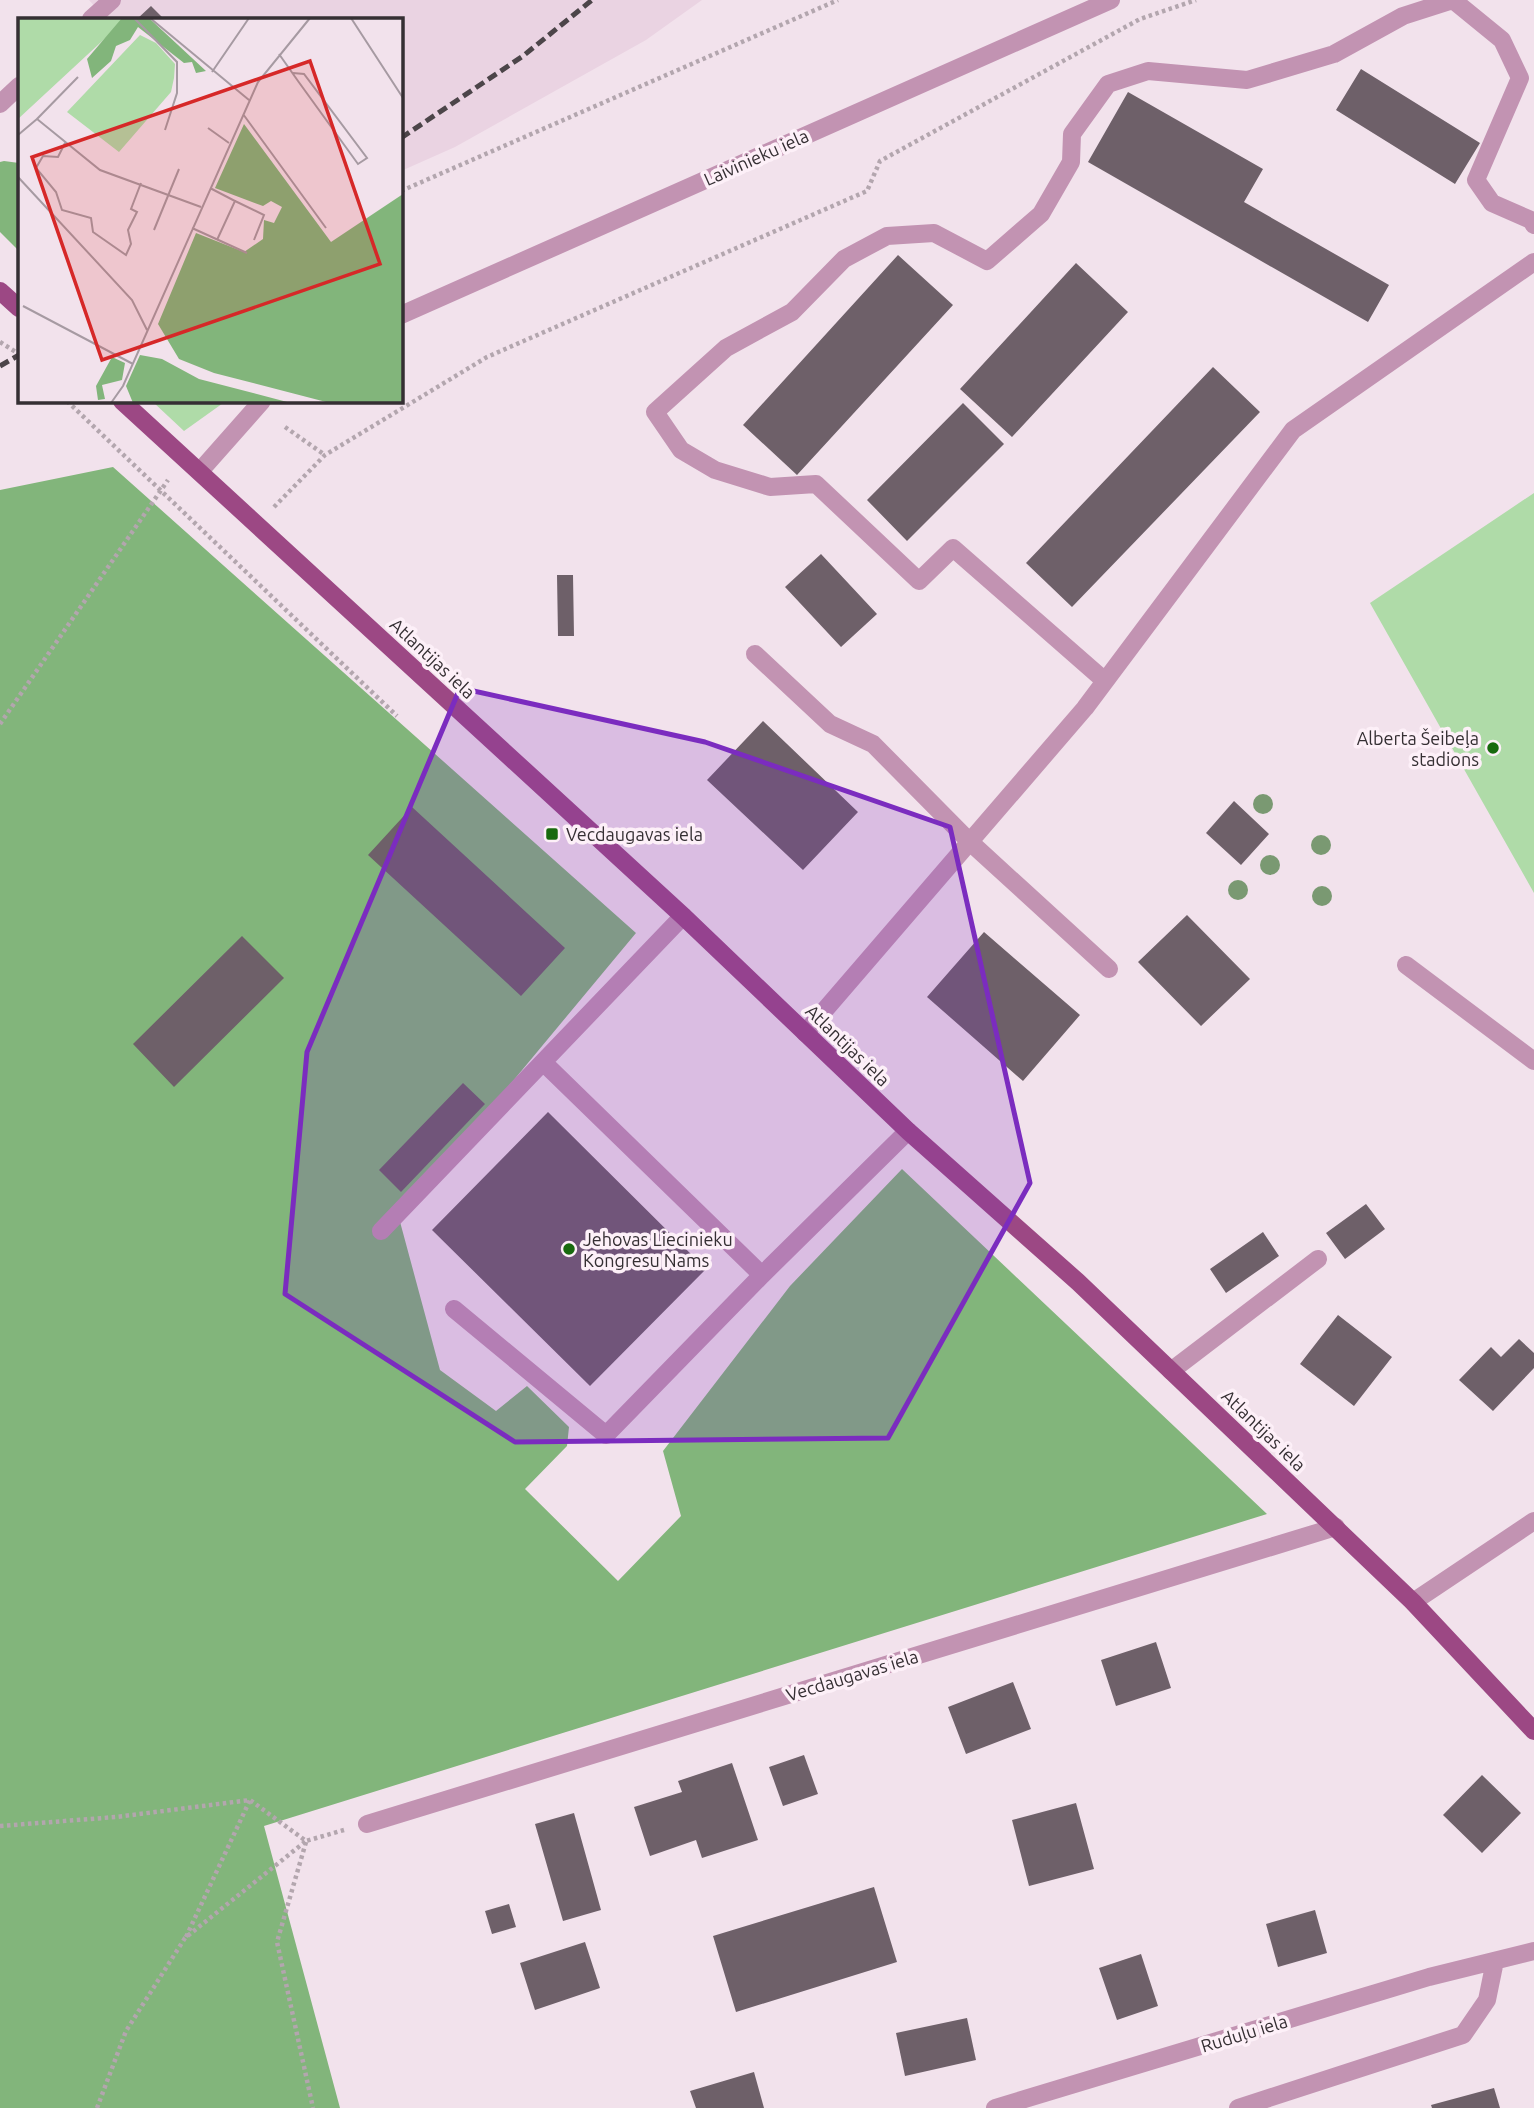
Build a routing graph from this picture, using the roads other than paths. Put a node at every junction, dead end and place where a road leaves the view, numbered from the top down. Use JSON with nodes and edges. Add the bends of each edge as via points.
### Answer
{"nodes":[{"id":1,"x":112,"y":0,"type":"edge"},
{"id":2,"x":1111,"y":0,"type":"edge"},
{"id":3,"x":93,"y":18,"type":"edge"},
{"id":4,"x":18,"y":87,"type":"edge"},
{"id":5,"x":0,"y":104,"type":"edge"},
{"id":6,"x":1534,"y":225,"type":"edge"},
{"id":7,"x":1534,"y":262,"type":"edge"},
{"id":8,"x":0,"y":291,"type":"edge"},
{"id":9,"x":18,"y":307,"type":"edge"},
{"id":10,"x":402,"y":315,"type":"edge"},
{"id":11,"x":123,"y":402,"type":"edge"},
{"id":12,"x":261,"y":402,"type":"edge"},
{"id":13,"x":201,"y":470,"type":"junction"},
{"id":14,"x":755,"y":654,"type":"dead end"},
{"id":15,"x":1105,"y":681,"type":"junction"},
{"id":16,"x":970,"y":842,"type":"junction"},
{"id":17,"x":683,"y":916,"type":"junction"},
{"id":18,"x":1406,"y":965,"type":"dead end"},
{"id":19,"x":1109,"y":969,"type":"dead end"},
{"id":20,"x":805,"y":1032,"type":"junction"},
{"id":21,"x":1534,"y":1061,"type":"edge"},
{"id":22,"x":544,"y":1063,"type":"junction"},
{"id":23,"x":908,"y":1131,"type":"junction"},
{"id":24,"x":381,"y":1231,"type":"dead end"},
{"id":25,"x":1318,"y":1259,"type":"dead end"},
{"id":26,"x":762,"y":1275,"type":"junction"},
{"id":27,"x":454,"y":1310,"type":"dead end"},
{"id":28,"x":1171,"y":1371,"type":"junction"},
{"id":29,"x":1534,"y":1521,"type":"edge"},
{"id":30,"x":1335,"y":1527,"type":"junction"},
{"id":31,"x":1413,"y":1602,"type":"junction"},
{"id":32,"x":1534,"y":1731,"type":"edge"},
{"id":33,"x":367,"y":1824,"type":"road end"},
{"id":34,"x":1534,"y":1951,"type":"edge"},
{"id":35,"x":1495,"y":1961,"type":"junction"},
{"id":36,"x":995,"y":2108,"type":"edge"},
{"id":37,"x":1238,"y":2108,"type":"edge"}],
"edges":[{"from":1,"to":3,"type":"street"},
{"from":2,"to":10,"type":"street","name":"Laivinieku iela"},
{"from":4,"to":5,"type":"street"},
{"from":6,"to":15,"type":"street","via":[[1492,203],[1476,180],[1520,78],[1502,40],[1453,0],[1403,16],[1334,54],[1247,80],[1148,71],[1108,84],[1072,134],[1071,162],[1041,214],[986,261],[934,233],[887,236],[844,259],[792,312],[726,348],[655,412],[681,450],[715,470],[770,486],[816,484],[919,581],[953,548]]},
{"from":7,"to":15,"type":"street","via":[[1293,430]]},
{"from":8,"to":9,"type":"main road"},
{"from":11,"to":13,"type":"main road","name":"Atlantijas iela"},
{"from":12,"to":13,"type":"street"},
{"from":13,"to":17,"type":"main road","name":"Atlantijas iela"},
{"from":14,"to":16,"type":"street","via":[[830,724],[873,744]]},
{"from":15,"to":16,"type":"street"},
{"from":16,"to":19,"type":"street"},
{"from":16,"to":20,"type":"street"},
{"from":17,"to":20,"type":"main road","name":"Atlantijas iela"},
{"from":17,"to":22,"type":"street"},
{"from":18,"to":21,"type":"street"},
{"from":20,"to":23,"type":"main road","name":"Atlantijas iela"},
{"from":22,"to":24,"type":"street"},
{"from":22,"to":26,"type":"street"},
{"from":23,"to":26,"type":"street"},
{"from":23,"to":28,"type":"main road","name":"Atlantijas iela"},
{"from":25,"to":28,"type":"street"},
{"from":26,"to":27,"type":"street","via":[[606,1435]]},
{"from":28,"to":30,"type":"main road","name":"Atlantijas iela"},
{"from":29,"to":31,"type":"street"},
{"from":30,"to":31,"type":"main road","name":"Atlantijas iela"},
{"from":30,"to":33,"type":"street","name":"Vecdaugavas iela"},
{"from":31,"to":32,"type":"main road","name":"Atlantijas iela"},
{"from":34,"to":35,"type":"street","name":"Ruduļu iela"},
{"from":35,"to":36,"type":"street","name":"Ruduļu iela"},
{"from":35,"to":37,"type":"street","via":[[1487,2000],[1463,2035]]}]}
